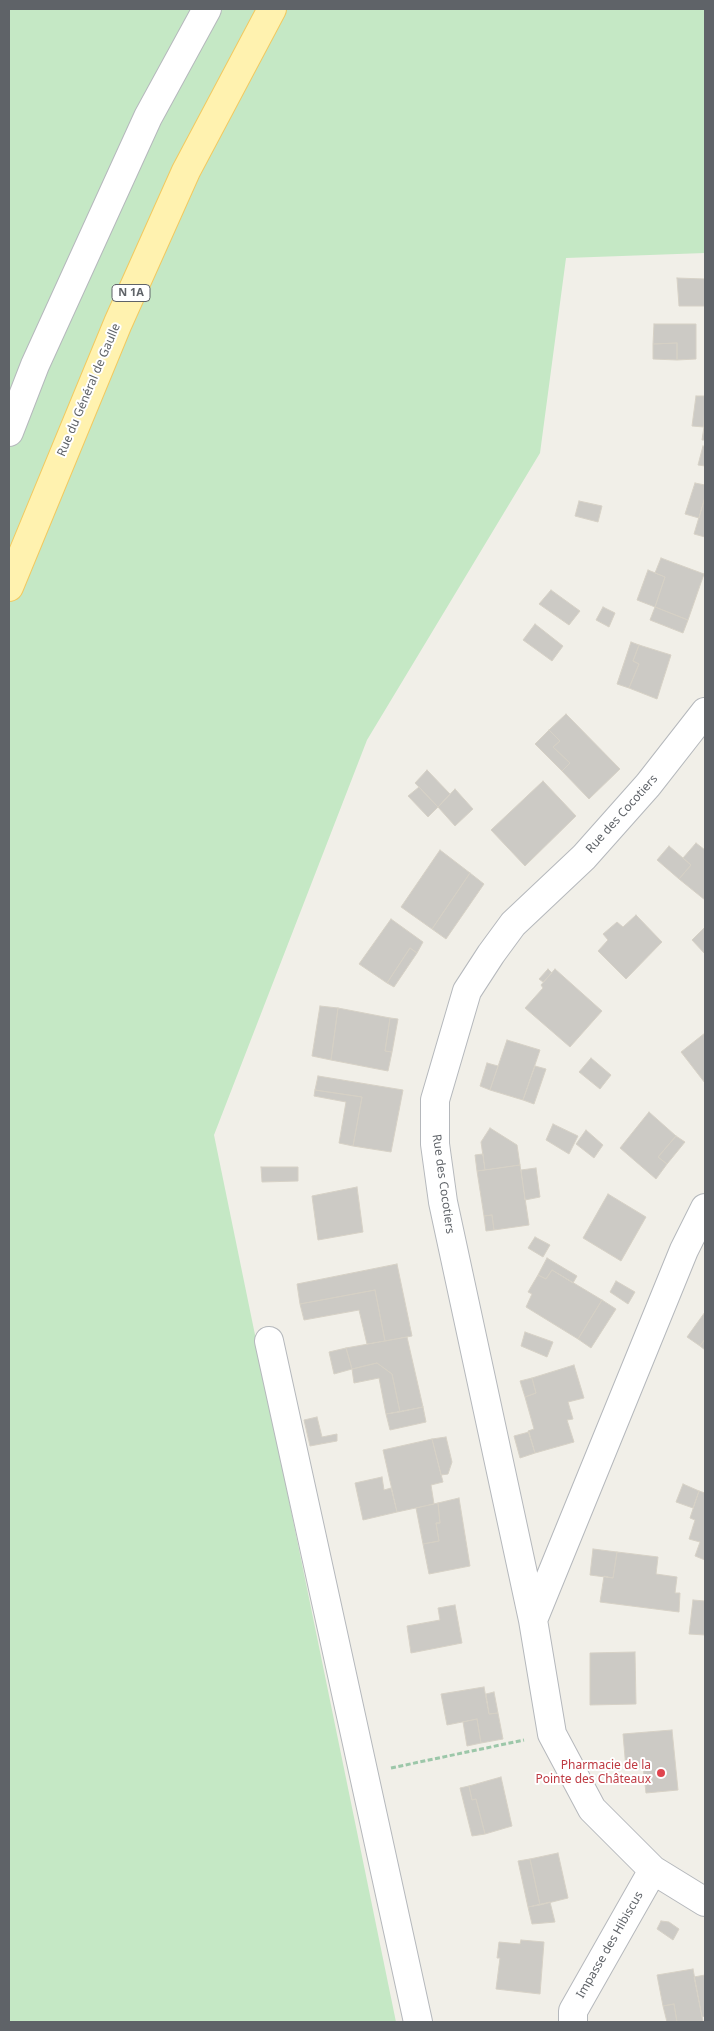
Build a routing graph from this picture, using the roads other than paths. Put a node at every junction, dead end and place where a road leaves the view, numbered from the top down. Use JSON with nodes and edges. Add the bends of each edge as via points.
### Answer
{"nodes":[{"id":1,"x":207,"y":9,"type":"edge"},
{"id":2,"x":272,"y":9,"type":"edge"},
{"id":3,"x":9,"y":432,"type":"edge"},
{"id":4,"x":9,"y":587,"type":"edge"},
{"id":5,"x":705,"y":712,"type":"edge"},
{"id":6,"x":705,"y":1208,"type":"edge"},
{"id":7,"x":269,"y":1340,"type":"dead end"},
{"id":8,"x":533,"y":1620,"type":"junction"},
{"id":9,"x":654,"y":1870,"type":"junction"},
{"id":10,"x":705,"y":1902,"type":"edge"},
{"id":11,"x":418,"y":2022,"type":"edge"},
{"id":12,"x":573,"y":2022,"type":"edge"}],
"edges":[{"from":1,"to":3,"type":"street","via":[[148,117],[35,365]]},
{"from":2,"to":4,"type":"main road","name":"Rue du Général de Gaulle","number":"N 1A","via":[[186,171],[118,323]]},
{"from":5,"to":8,"type":"street","name":"Rue des Cocotiers","via":[[648,785],[584,857],[513,924],[491,954],[467,991],[434,1100],[435,1144],[443,1202]]},
{"from":6,"to":8,"type":"street","via":[[684,1250]]},
{"from":7,"to":11,"type":"street"},
{"from":8,"to":9,"type":"street","name":"Rue des Cocotiers","via":[[552,1734],[592,1810]]},
{"from":9,"to":10,"type":"street","name":"Rue des Cocotiers"},
{"from":9,"to":12,"type":"street","name":"Impasse des Hibiscus","via":[[573,2011]]}]}
